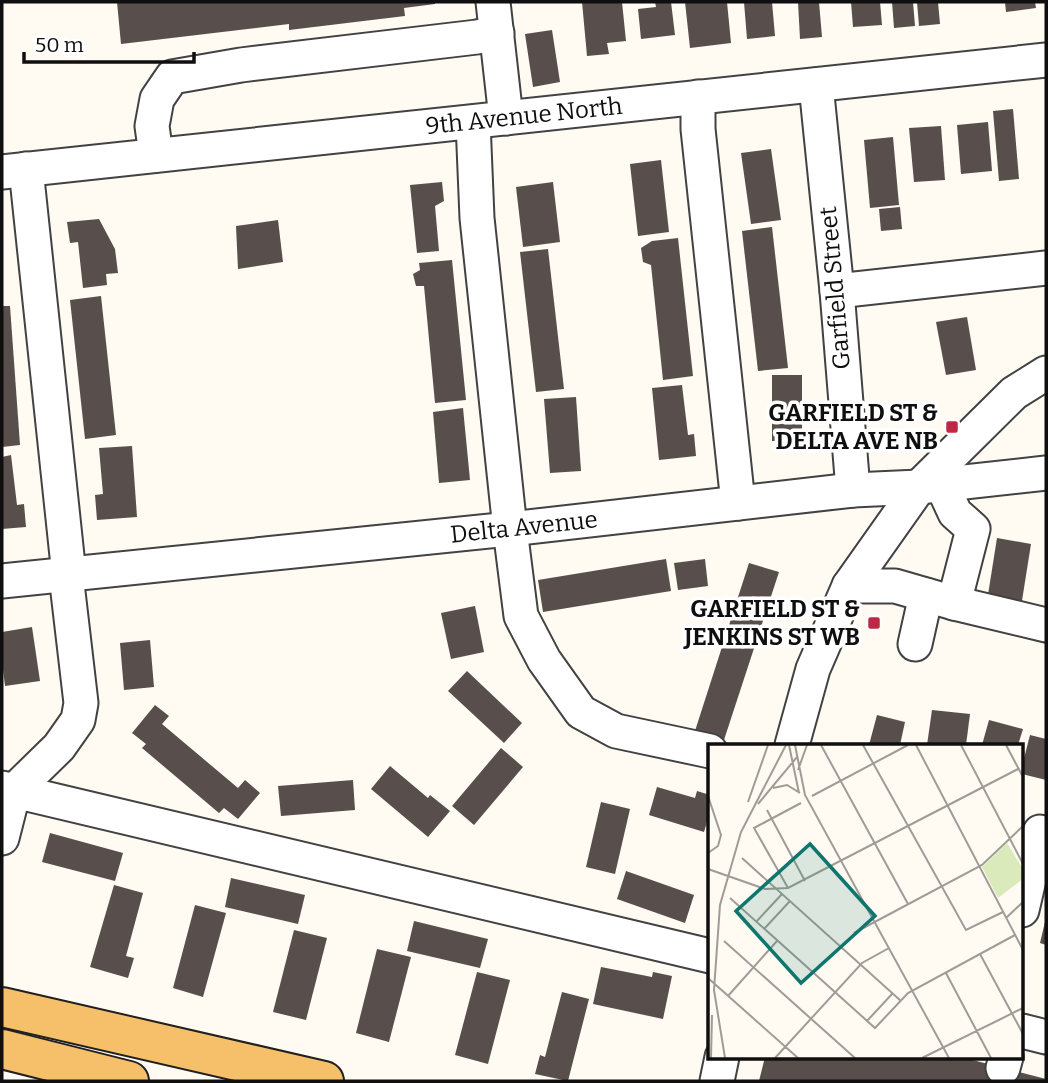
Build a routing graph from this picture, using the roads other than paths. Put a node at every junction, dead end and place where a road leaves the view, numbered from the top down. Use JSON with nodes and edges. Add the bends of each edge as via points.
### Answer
{"nodes":[{"id":1,"x":495,"y":17,"type":"edge"},
{"id":2,"x":1046,"y":60,"type":"edge"},
{"id":3,"x":816,"y":85,"type":"junction"},
{"id":4,"x":698,"y":97,"type":"junction"},
{"id":5,"x":506,"y":118,"type":"junction"},
{"id":6,"x":473,"y":122,"type":"junction"},
{"id":7,"x":156,"y":155,"type":"junction"},
{"id":8,"x":14,"y":170,"type":"edge"},
{"id":9,"x":1046,"y":268,"type":"edge"},
{"id":10,"x":836,"y":291,"type":"junction"},
{"id":11,"x":1046,"y":373,"type":"edge"},
{"id":12,"x":1046,"y":473,"type":"edge"},
{"id":13,"x":930,"y":486,"type":"junction"},
{"id":14,"x":853,"y":490,"type":"junction"},
{"id":15,"x":738,"y":503,"type":"junction"},
{"id":16,"x":510,"y":529,"type":"junction"},
{"id":17,"x":67,"y":575,"type":"junction"},
{"id":18,"x":2,"y":581,"type":"edge"},
{"id":19,"x":849,"y":586,"type":"junction"},
{"id":20,"x":940,"y":599,"type":"junction"},
{"id":21,"x":1046,"y":625,"type":"edge"},
{"id":22,"x":915,"y":644,"type":"dead end"},
{"id":23,"x":792,"y":744,"type":"edge"},
{"id":24,"x":708,"y":751,"type":"edge"},
{"id":25,"x":8,"y":789,"type":"edge"},
{"id":26,"x":1036,"y":831,"type":"edge"},
{"id":27,"x":2,"y":833,"type":"edge"},
{"id":28,"x":1024,"y":899,"type":"edge"},
{"id":29,"x":708,"y":956,"type":"edge"},
{"id":30,"x":2,"y":1007,"type":"edge"},
{"id":31,"x":1024,"y":1032,"type":"edge"},
{"id":32,"x":1046,"y":1037,"type":"edge"},
{"id":33,"x":2,"y":1049,"type":"edge"},
{"id":34,"x":722,"y":1058,"type":"edge"},
{"id":35,"x":129,"y":1081,"type":"edge"},
{"id":36,"x":324,"y":1081,"type":"edge"},
{"id":37,"x":717,"y":1081,"type":"edge"}],
"edges":[{"from":1,"to":5,"type":"street"},
{"from":1,"to":7,"type":"street","via":[[477,37],[172,77],[157,99],[152,126]]},
{"from":2,"to":3,"type":"street","name":"9th Avenue North"},
{"from":3,"to":4,"type":"street","name":"9th Avenue North"},
{"from":3,"to":10,"type":"street","name":"Garfield Street"},
{"from":4,"to":5,"type":"street","name":"9th Avenue North"},
{"from":4,"to":15,"type":"street"},
{"from":5,"to":6,"type":"street","name":"9th Avenue North"},
{"from":6,"to":7,"type":"street","name":"9th Avenue North"},
{"from":6,"to":16,"type":"street","via":[[477,218]]},
{"from":7,"to":8,"type":"street","name":"9th Avenue North"},
{"from":8,"to":17,"type":"street"},
{"from":9,"to":10,"type":"street"},
{"from":10,"to":14,"type":"street","name":"Garfield Street"},
{"from":11,"to":13,"type":"street","via":[[1014,393]]},
{"from":12,"to":13,"type":"street","name":"Delta Avenue"},
{"from":13,"to":14,"type":"street","name":"Delta Avenue"},
{"from":13,"to":19,"type":"street"},
{"from":13,"to":20,"type":"street","via":[[973,529]]},
{"from":14,"to":15,"type":"street","name":"Delta Avenue"},
{"from":15,"to":16,"type":"street","name":"Delta Avenue"},
{"from":16,"to":17,"type":"street","name":"Delta Avenue"},
{"from":16,"to":24,"type":"street","via":[[521,616],[544,660],[581,712],[616,731]]},
{"from":17,"to":18,"type":"street","name":"Delta Avenue"},
{"from":17,"to":25,"type":"street","via":[[81,703],[78,720],[59,747]]},
{"from":19,"to":20,"type":"street","via":[[895,586]]},
{"from":19,"to":23,"type":"street","via":[[813,669]]},
{"from":20,"to":21,"type":"street"},
{"from":20,"to":22,"type":"street"},
{"from":25,"to":27,"type":"street"},
{"from":25,"to":29,"type":"street"},
{"from":26,"to":28,"type":"street"},
{"from":30,"to":36,"type":"main road"},
{"from":31,"to":32,"type":"street"},
{"from":33,"to":35,"type":"main road"},
{"from":34,"to":37,"type":"street"}]}
